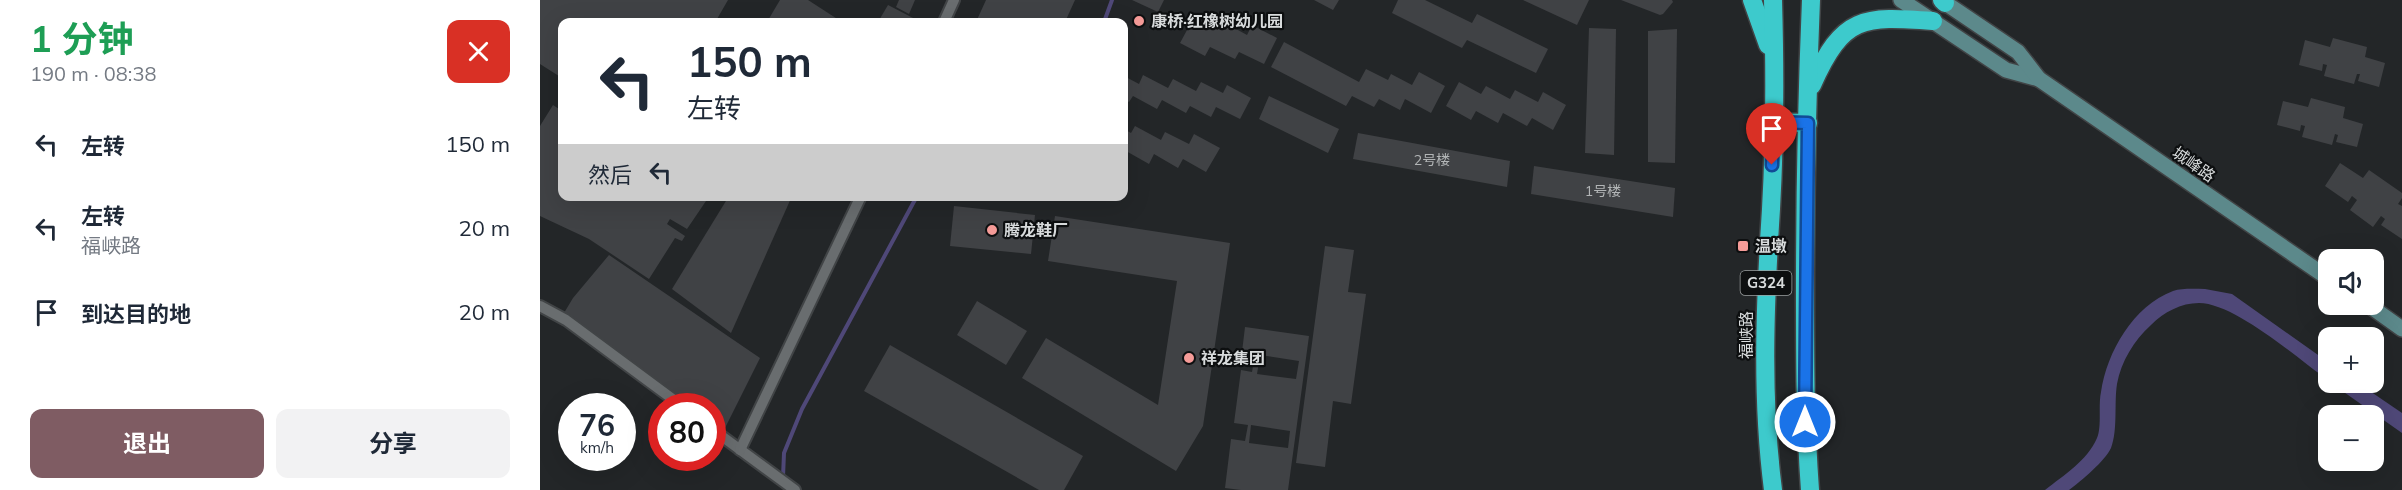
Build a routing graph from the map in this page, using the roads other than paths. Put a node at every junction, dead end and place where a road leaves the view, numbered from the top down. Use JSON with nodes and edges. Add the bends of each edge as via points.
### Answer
{"nodes":[{"id":1,"x":954,"y":0,"type":"edge"},
{"id":2,"x":1752,"y":0,"type":"edge"},
{"id":3,"x":1773,"y":0,"type":"edge"},
{"id":4,"x":1811,"y":0,"type":"edge"},
{"id":5,"x":1900,"y":0,"type":"edge"},
{"id":6,"x":1943,"y":1,"type":"edge"},
{"id":7,"x":946,"y":18,"type":"edge"},
{"id":8,"x":1933,"y":21,"type":"junction"},
{"id":9,"x":1775,"y":76,"type":"junction"},
{"id":10,"x":2039,"y":80,"type":"junction"},
{"id":11,"x":1808,"y":92,"type":"junction"},
{"id":12,"x":1773,"y":122,"type":"junction"},
{"id":13,"x":1808,"y":123,"type":"junction"},
{"id":14,"x":859,"y":201,"type":"edge"},
{"id":15,"x":2318,"y":271,"type":"edge"},
{"id":16,"x":540,"y":306,"type":"edge"},
{"id":17,"x":2382,"y":315,"type":"edge"},
{"id":18,"x":2402,"y":329,"type":"edge"},
{"id":19,"x":664,"y":393,"type":"edge"},
{"id":20,"x":726,"y":440,"type":"edge"},
{"id":21,"x":740,"y":450,"type":"junction"},
{"id":22,"x":795,"y":490,"type":"edge"},
{"id":23,"x":1773,"y":490,"type":"edge"},
{"id":24,"x":1810,"y":490,"type":"edge"}],
"edges":[{"from":1,"to":7,"type":"street"},
{"from":2,"to":9,"type":"highway","via":[[1765,31]]},
{"from":3,"to":9,"type":"highway","name":"福峡路","number":"G324"},
{"from":4,"to":11,"type":"highway","number":"G324"},
{"from":5,"to":8,"type":"main road","name":"城峰路"},
{"from":6,"to":10,"type":"main road","name":"城峰路","via":[[2018,52]]},
{"from":8,"to":10,"type":"main road","name":"城峰路","via":[[2006,70]]},
{"from":8,"to":11,"type":"highway","via":[[1885,18],[1865,21],[1850,29],[1834,44]]},
{"from":9,"to":12,"type":"highway","name":"福峡路","number":"G324"},
{"from":10,"to":15,"type":"main road","name":"城峰路"},
{"from":11,"to":13,"type":"highway","number":"G324"},
{"from":12,"to":13,"type":"highway"},
{"from":12,"to":23,"type":"highway","name":"福峡路","number":"G324","via":[[1765,339]]},
{"from":13,"to":24,"type":"highway","number":"G324","via":[[1805,422]]},
{"from":14,"to":21,"type":"street"},
{"from":16,"to":19,"type":"street","via":[[566,320]]},
{"from":17,"to":18,"type":"main road"},
{"from":20,"to":21,"type":"street"},
{"from":21,"to":22,"type":"street"}]}
